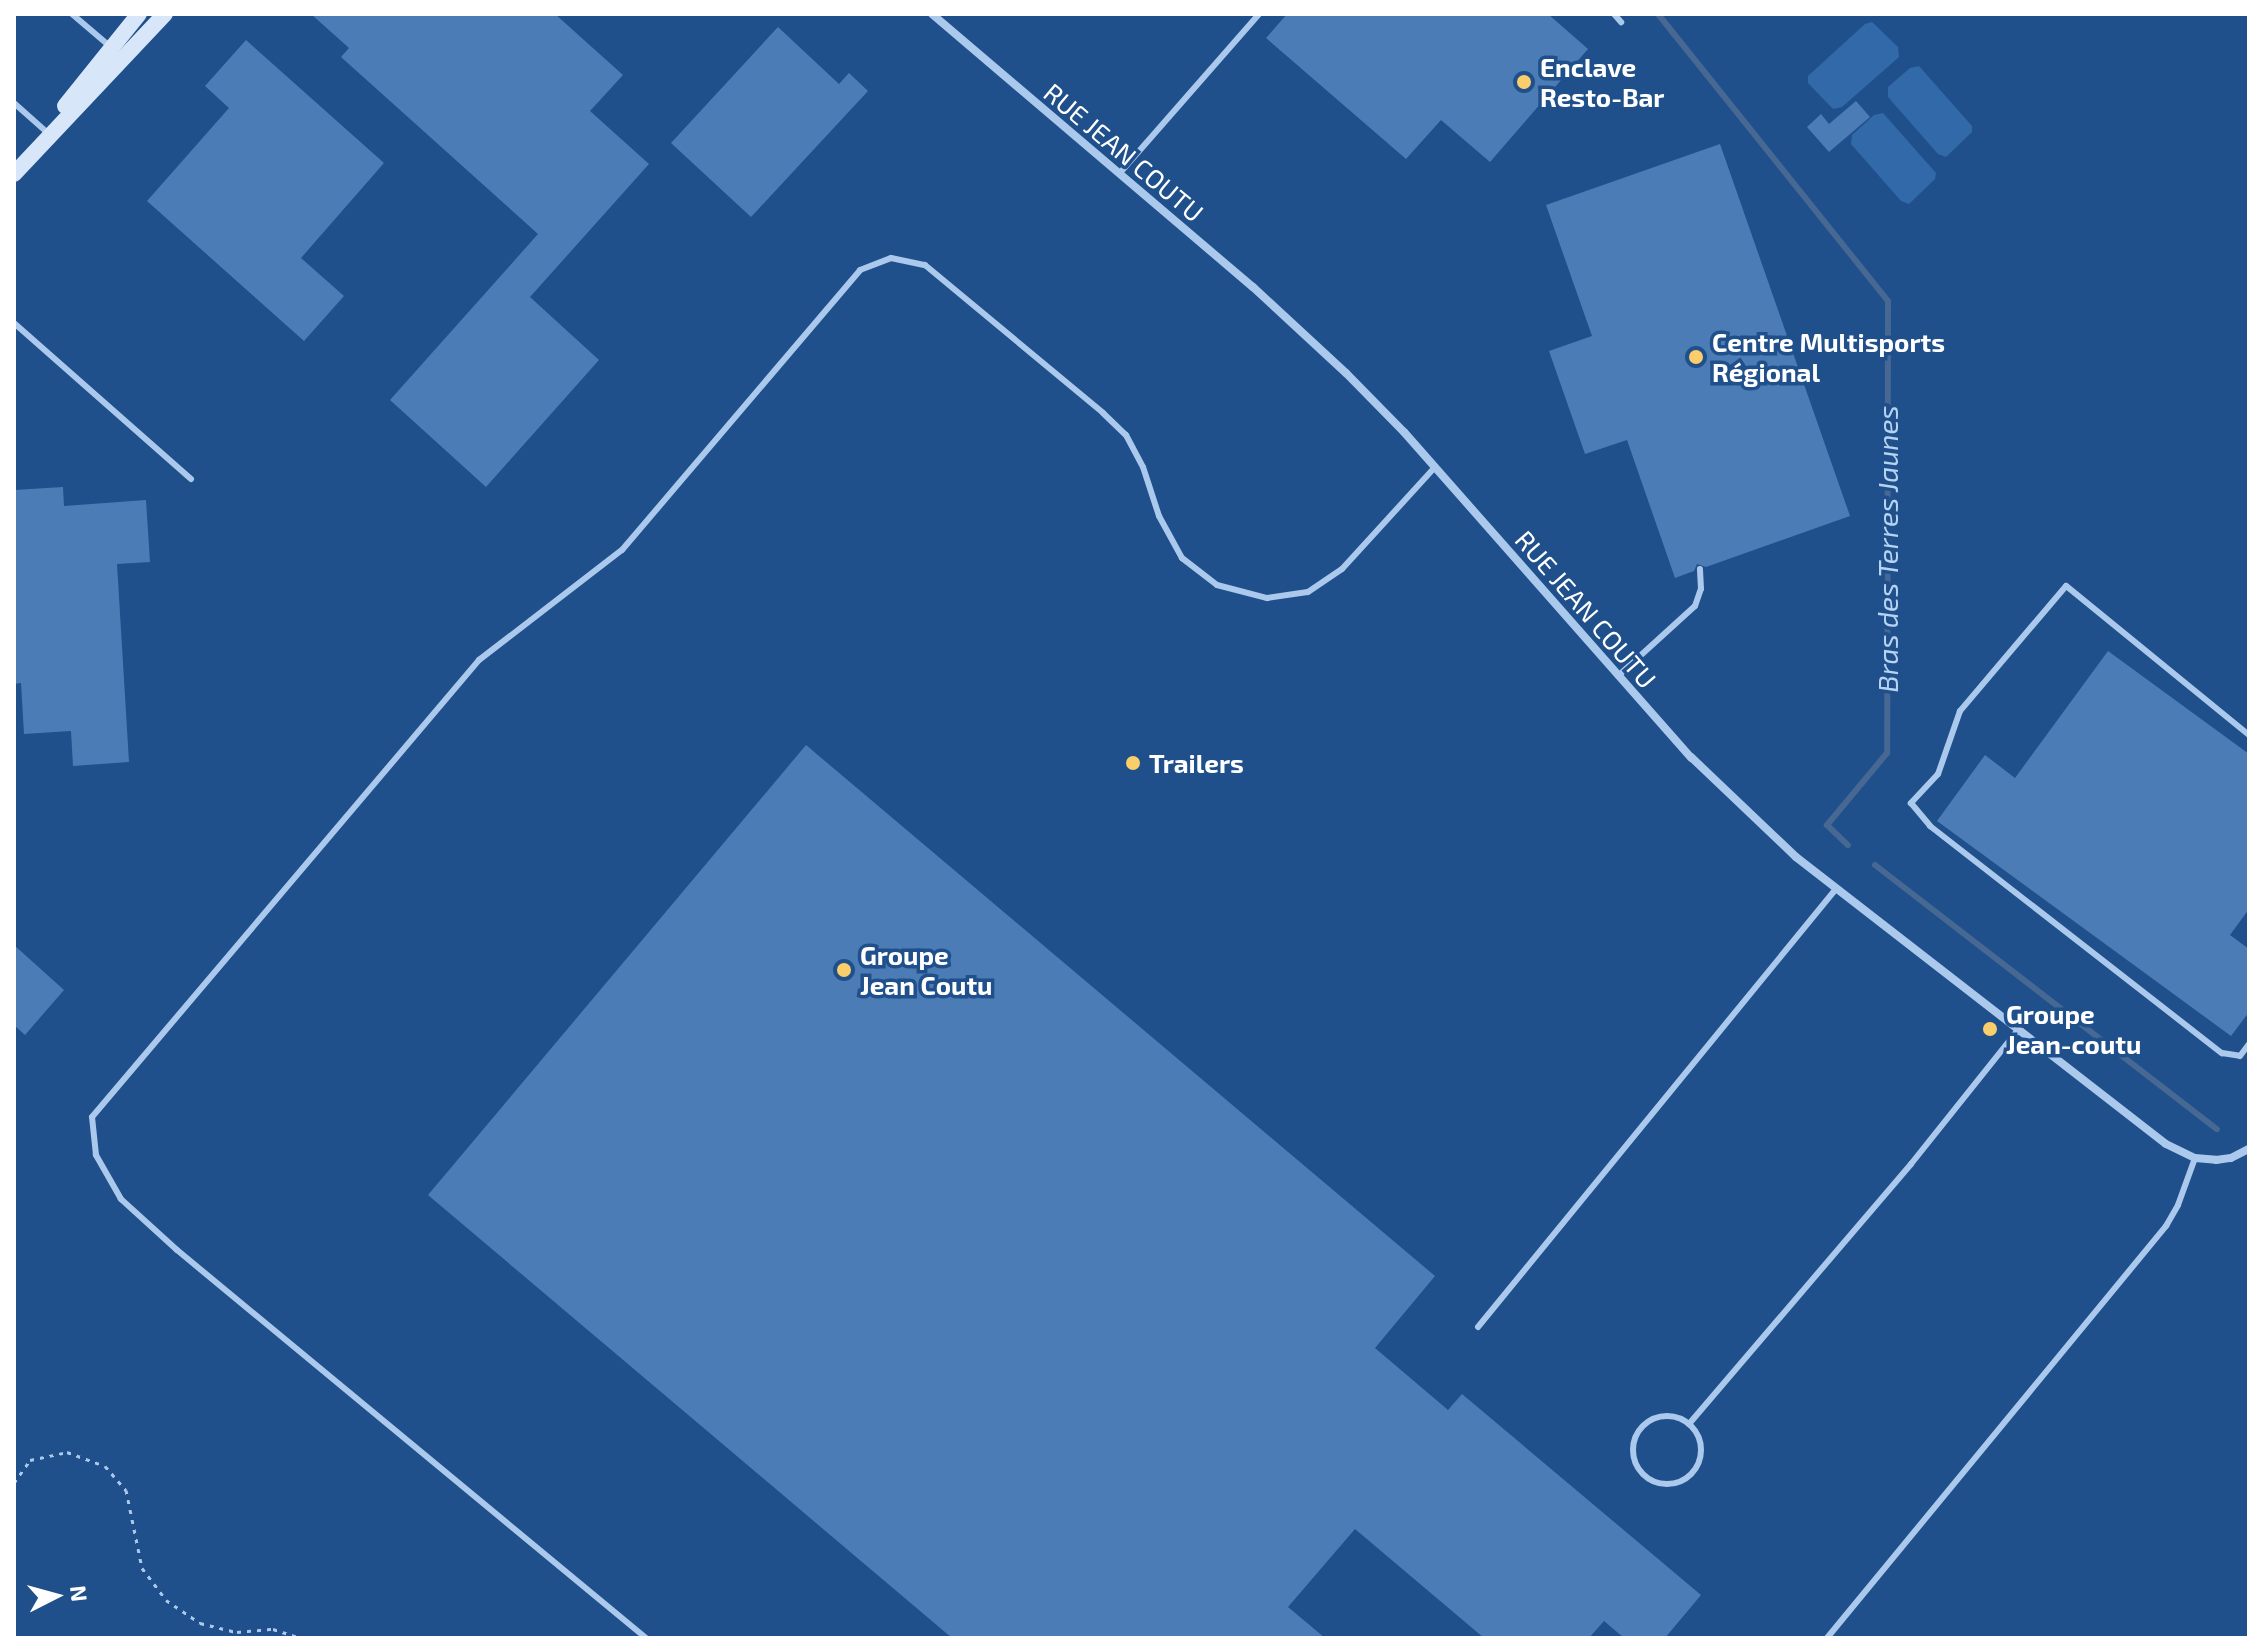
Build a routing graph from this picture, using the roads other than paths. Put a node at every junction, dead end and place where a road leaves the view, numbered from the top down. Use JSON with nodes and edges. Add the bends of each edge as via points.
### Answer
{"nodes":[{"id":1,"x":72,"y":14,"type":"edge"},
{"id":2,"x":139,"y":14,"type":"edge"},
{"id":3,"x":165,"y":14,"type":"edge"},
{"id":4,"x":932,"y":14,"type":"edge"},
{"id":5,"x":1259,"y":14,"type":"edge"},
{"id":6,"x":1614,"y":14,"type":"edge"},
{"id":7,"x":1621,"y":22,"type":"dead end"},
{"id":8,"x":112,"y":48,"type":"junction"},
{"id":9,"x":14,"y":103,"type":"edge"},
{"id":10,"x":48,"y":134,"type":"junction"},
{"id":11,"x":14,"y":172,"type":"edge"},
{"id":12,"x":1119,"y":174,"type":"junction"},
{"id":13,"x":14,"y":323,"type":"edge"},
{"id":14,"x":1435,"y":467,"type":"junction"},
{"id":15,"x":191,"y":479,"type":"dead end"},
{"id":16,"x":1700,"y":569,"type":"dead end"},
{"id":17,"x":1618,"y":676,"type":"junction"},
{"id":18,"x":2249,"y":735,"type":"edge"},
{"id":19,"x":1835,"y":890,"type":"junction"},
{"id":20,"x":2017,"y":1031,"type":"junction"},
{"id":21,"x":2249,"y":1044,"type":"edge"},
{"id":22,"x":2249,"y":1149,"type":"edge"},
{"id":23,"x":2195,"y":1158,"type":"junction"},
{"id":24,"x":1478,"y":1327,"type":"dead end"},
{"id":25,"x":1689,"y":1424,"type":"junction"},
{"id":26,"x":646,"y":1638,"type":"edge"},
{"id":27,"x":1827,"y":1638,"type":"edge"}],
"edges":[{"from":1,"to":8,"type":"lane"},
{"from":2,"to":8,"type":"main road"},
{"from":3,"to":10,"type":"main road"},
{"from":4,"to":12,"type":"street","name":"RUE JEAN COUTU"},
{"from":5,"to":12,"type":"lane"},
{"from":6,"to":7,"type":"lane"},
{"from":8,"to":10,"type":"main road"},
{"from":9,"to":10,"type":"lane"},
{"from":10,"to":11,"type":"main road"},
{"from":12,"to":14,"type":"street","name":"RUE JEAN COUTU","via":[[1318,345]]},
{"from":13,"to":15,"type":"lane"},
{"from":14,"to":17,"type":"street","name":"RUE JEAN COUTU"},
{"from":14,"to":26,"type":"lane","via":[[1342,569],[1308,592],[1267,598],[1217,585],[1182,558],[1126,435],[1103,413],[925,265],[891,258],[860,270],[622,550],[479,660],[92,1117],[96,1155],[121,1199]]},
{"from":16,"to":17,"type":"lane","via":[[1695,606]]},
{"from":17,"to":19,"type":"street","name":"RUE JEAN COUTU","via":[[1724,790]]},
{"from":18,"to":21,"type":"lane","via":[[2066,586],[1960,711],[1938,774],[1911,803],[1930,826],[2222,1053],[2240,1056]]},
{"from":19,"to":20,"type":"street","name":"RUE JEAN COUTU"},
{"from":19,"to":24,"type":"lane"},
{"from":20,"to":23,"type":"street","name":"RUE JEAN COUTU","via":[[2156,1137]]},
{"from":20,"to":25,"type":"lane"},
{"from":22,"to":23,"type":"street","via":[[2224,1160]]},
{"from":23,"to":27,"type":"lane","via":[[2166,1226]]},
{"from":25,"to":25,"type":"lane","via":[[1658,1418],[1641,1430],[1633,1450],[1640,1471],[1649,1479],[1682,1481],[1698,1466],[1701,1443]]}]}
